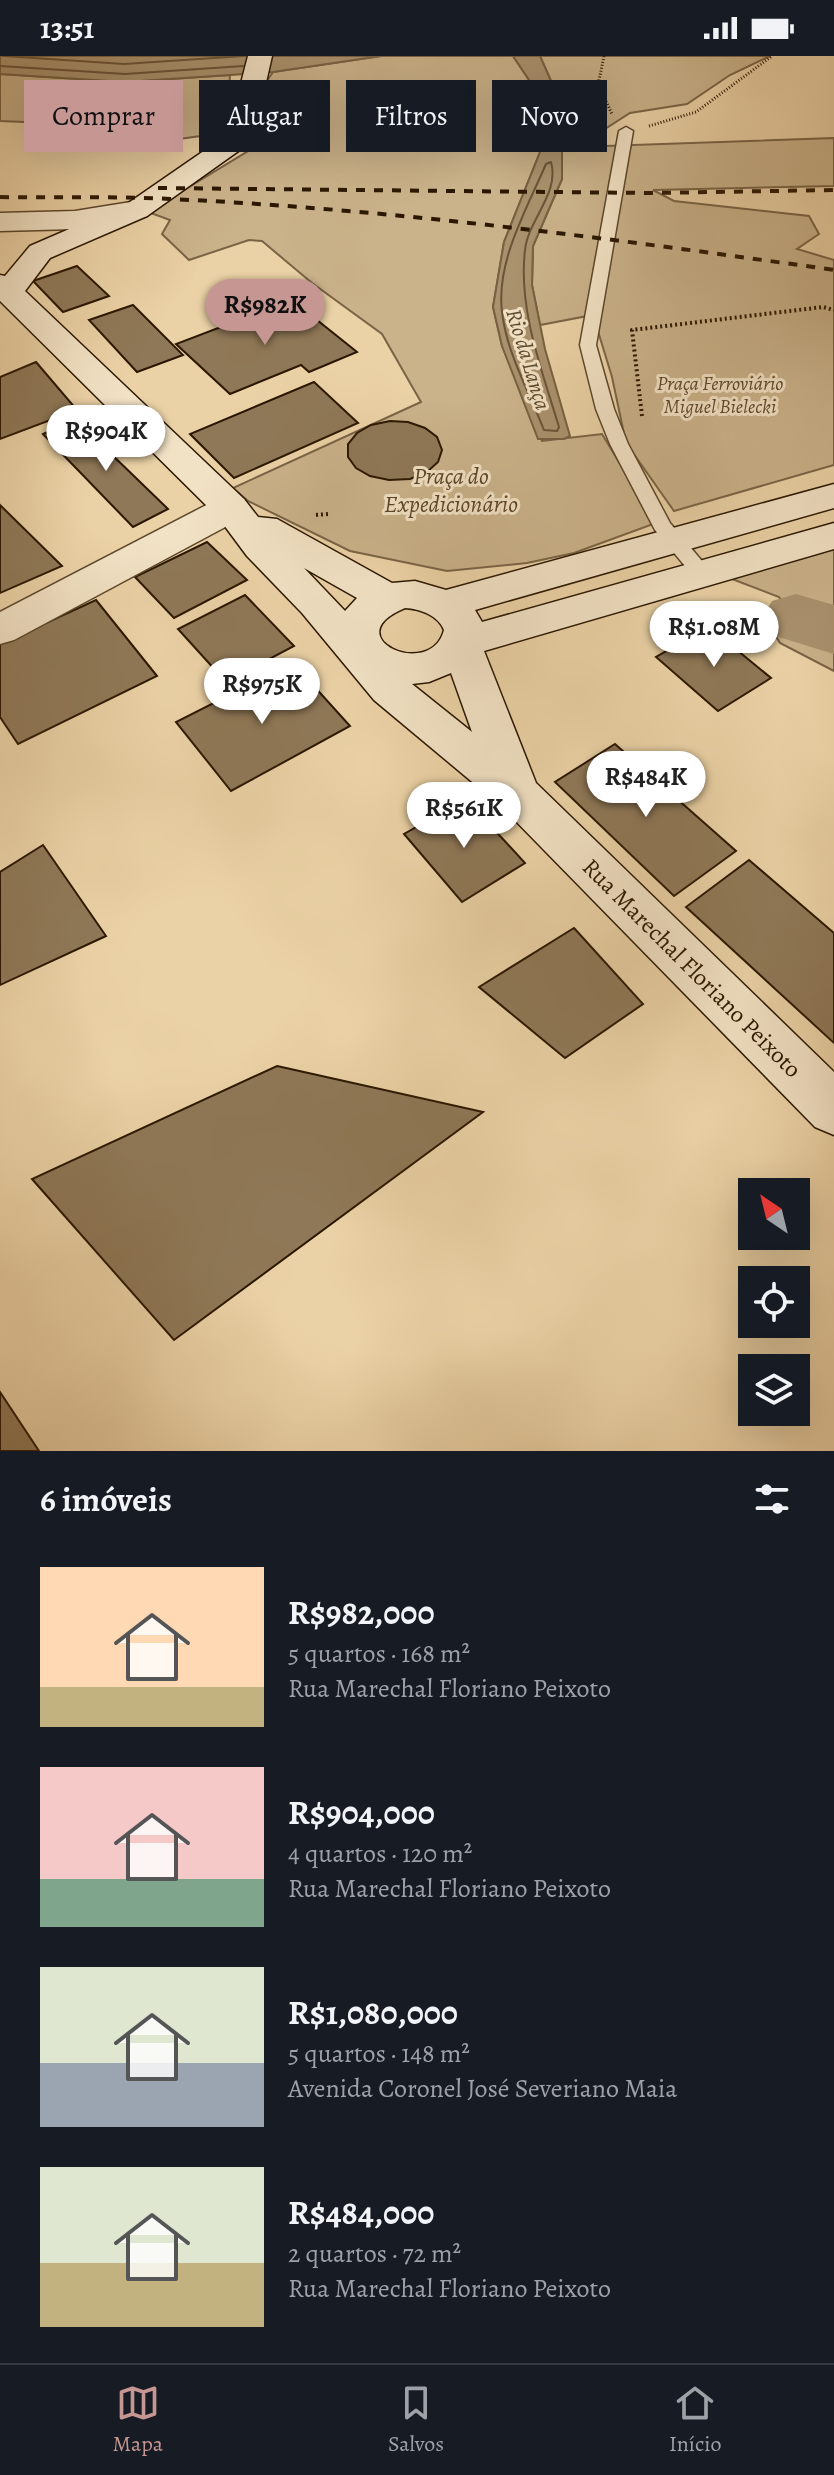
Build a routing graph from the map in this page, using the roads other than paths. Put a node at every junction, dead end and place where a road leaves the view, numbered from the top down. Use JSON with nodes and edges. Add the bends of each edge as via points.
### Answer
{"nodes":[{"id":1,"x":260,"y":56,"type":"edge"},
{"id":2,"x":626,"y":131,"type":"road end"},
{"id":3,"x":137,"y":210,"type":"junction"},
{"id":4,"x":0,"y":222,"type":"edge"},
{"id":5,"x":3,"y":289,"type":"edge"},
{"id":6,"x":834,"y":496,"type":"edge"},
{"id":7,"x":231,"y":508,"type":"junction"},
{"id":8,"x":834,"y":536,"type":"edge"},
{"id":9,"x":673,"y":541,"type":"junction"},
{"id":10,"x":702,"y":573,"type":"junction"},
{"id":11,"x":322,"y":585,"type":"junction"},
{"id":12,"x":504,"y":588,"type":"junction"},
{"id":13,"x":387,"y":598,"type":"junction"},
{"id":14,"x":453,"y":624,"type":"junction"},
{"id":15,"x":0,"y":630,"type":"edge"},
{"id":16,"x":357,"y":630,"type":"junction"},
{"id":17,"x":389,"y":677,"type":"junction"},
{"id":18,"x":478,"y":687,"type":"junction"},
{"id":19,"x":447,"y":737,"type":"junction"},
{"id":20,"x":517,"y":793,"type":"junction"},
{"id":21,"x":834,"y":1109,"type":"edge"}],
"edges":[{"from":1,"to":3,"type":"main road","via":[[235,141]]},
{"from":2,"to":9,"type":"lane","via":[[588,345],[619,444]]},
{"from":3,"to":4,"type":"main road","via":[[75,220]]},
{"from":3,"to":5,"type":"main road","via":[[40,252]]},
{"from":5,"to":7,"type":"main road","name":"Rua Marechal Floriano Peixoto"},
{"from":6,"to":9,"type":"main road"},
{"from":7,"to":11,"type":"main road","name":"Rua Marechal Floriano Peixoto","via":[[260,547]]},
{"from":7,"to":15,"type":"main road"},
{"from":8,"to":10,"type":"main road"},
{"from":9,"to":10,"type":"lane"},
{"from":9,"to":12,"type":"main road"},
{"from":10,"to":14,"type":"main road"},
{"from":11,"to":12,"type":"main road","via":[[414,582]]},
{"from":11,"to":13,"type":"main road","name":"Rua Marechal Floriano Peixoto"},
{"from":11,"to":16,"type":"main road","name":"Rua Marechal Floriano Peixoto"},
{"from":11,"to":17,"type":"main road","name":"Rua Marechal Floriano Peixoto"},
{"from":12,"to":14,"type":"main road"},
{"from":13,"to":14,"type":"main road","via":[[418,594]]},
{"from":13,"to":16,"type":"main road","via":[[371,606]]},
{"from":14,"to":17,"type":"main road","via":[[439,663]]},
{"from":14,"to":18,"type":"main road","name":"Rua Marechal Floriano Peixoto"},
{"from":16,"to":17,"type":"main road","via":[[365,652]]},
{"from":17,"to":19,"type":"main road","name":"Rua Marechal Floriano Peixoto"},
{"from":18,"to":19,"type":"main road"},
{"from":18,"to":20,"type":"main road","name":"Rua Marechal Floriano Peixoto"},
{"from":19,"to":20,"type":"main road","name":"Rua Marechal Floriano Peixoto"},
{"from":20,"to":21,"type":"main road","name":"Rua Marechal Floriano Peixoto"}]}
